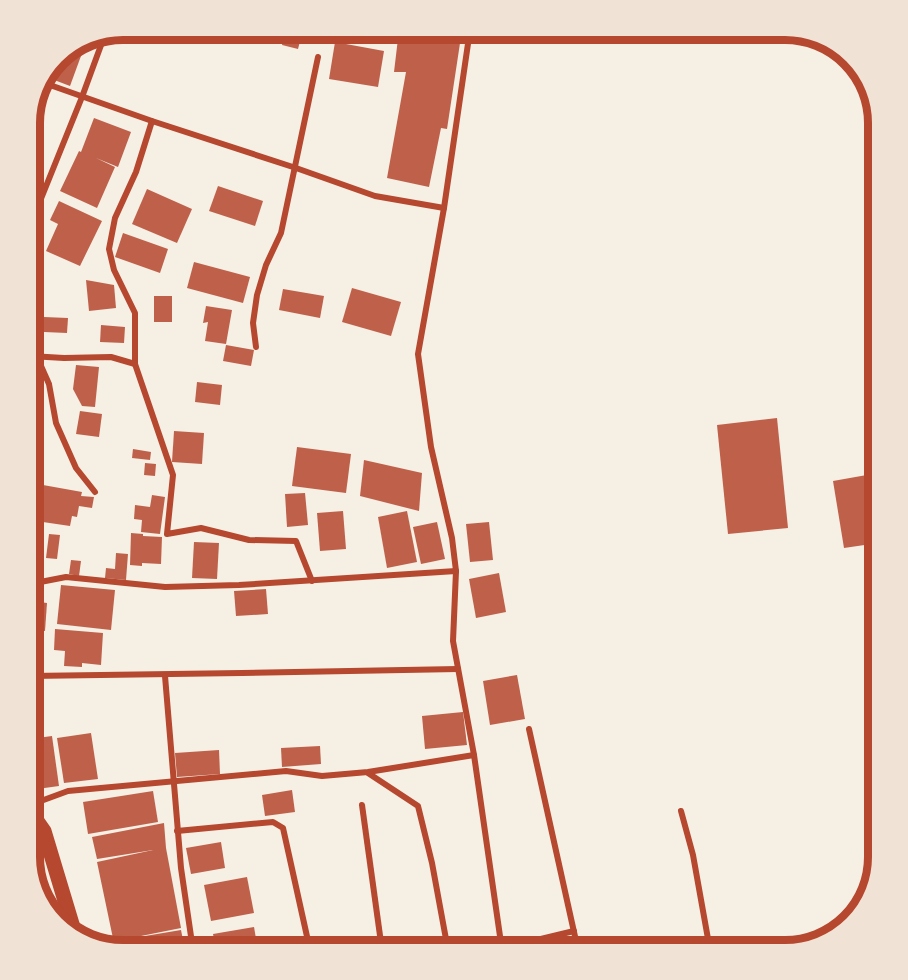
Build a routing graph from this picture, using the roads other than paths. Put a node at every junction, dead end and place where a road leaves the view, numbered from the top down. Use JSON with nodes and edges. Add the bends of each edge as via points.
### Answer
{"nodes":[{"id":1,"x":468,"y":41,"type":"edge"},
{"id":2,"x":102,"y":44,"type":"edge"},
{"id":3,"x":318,"y":57,"type":"dead end"},
{"id":4,"x":50,"y":85,"type":"edge"},
{"id":5,"x":82,"y":97,"type":"junction"},
{"id":6,"x":152,"y":122,"type":"junction"},
{"id":7,"x":296,"y":168,"type":"junction"},
{"id":8,"x":41,"y":199,"type":"edge"},
{"id":9,"x":444,"y":208,"type":"junction"},
{"id":10,"x":256,"y":347,"type":"dead end"},
{"id":11,"x":41,"y":357,"type":"edge"},
{"id":12,"x":135,"y":364,"type":"junction"},
{"id":13,"x":41,"y":369,"type":"edge"},
{"id":14,"x":95,"y":492,"type":"dead end"},
{"id":15,"x":456,"y":571,"type":"junction"},
{"id":16,"x":312,"y":581,"type":"junction"},
{"id":17,"x":40,"y":582,"type":"edge"},
{"id":18,"x":458,"y":669,"type":"junction"},
{"id":19,"x":40,"y":676,"type":"edge"},
{"id":20,"x":165,"y":676,"type":"junction"},
{"id":21,"x":529,"y":729,"type":"dead end"},
{"id":22,"x":474,"y":755,"type":"junction"},
{"id":23,"x":368,"y":772,"type":"junction"},
{"id":24,"x":172,"y":781,"type":"junction"},
{"id":25,"x":40,"y":801,"type":"edge"},
{"id":26,"x":362,"y":805,"type":"dead end"},
{"id":27,"x":681,"y":811,"type":"dead end"},
{"id":28,"x":40,"y":825,"type":"edge"},
{"id":29,"x":177,"y":831,"type":"junction"},
{"id":30,"x":71,"y":920,"type":"edge"},
{"id":31,"x":574,"y":932,"type":"junction"},
{"id":32,"x":192,"y":940,"type":"edge"},
{"id":33,"x":308,"y":940,"type":"edge"},
{"id":34,"x":381,"y":940,"type":"edge"},
{"id":35,"x":446,"y":940,"type":"edge"},
{"id":36,"x":499,"y":940,"type":"edge"},
{"id":37,"x":539,"y":940,"type":"edge"},
{"id":38,"x":576,"y":940,"type":"edge"},
{"id":39,"x":708,"y":940,"type":"edge"}],
"edges":[{"from":1,"to":9,"type":"street"},
{"from":2,"to":5,"type":"street"},
{"from":3,"to":7,"type":"street"},
{"from":4,"to":5,"type":"street"},
{"from":5,"to":6,"type":"street"},
{"from":5,"to":8,"type":"street"},
{"from":6,"to":7,"type":"street"},
{"from":6,"to":12,"type":"street","via":[[136,172],[115,218],[109,249],[114,270],[135,313]]},
{"from":7,"to":9,"type":"street","via":[[375,196]]},
{"from":7,"to":10,"type":"street","via":[[281,233],[256,294]]},
{"from":9,"to":15,"type":"street","via":[[418,354],[431,447]]},
{"from":11,"to":12,"type":"street","via":[[111,357]]},
{"from":12,"to":16,"type":"street","via":[[173,476],[167,534],[201,528],[249,540],[296,541]]},
{"from":13,"to":14,"type":"street","via":[[49,384],[65,446]]},
{"from":15,"to":16,"type":"street"},
{"from":15,"to":18,"type":"street","via":[[453,641]]},
{"from":16,"to":17,"type":"street","via":[[165,587],[66,577]]},
{"from":18,"to":20,"type":"street"},
{"from":18,"to":22,"type":"street"},
{"from":19,"to":20,"type":"street"},
{"from":20,"to":24,"type":"street"},
{"from":21,"to":31,"type":"street"},
{"from":22,"to":23,"type":"street"},
{"from":22,"to":36,"type":"street"},
{"from":23,"to":24,"type":"street","via":[[322,776],[286,771]]},
{"from":23,"to":35,"type":"street","via":[[418,806]]},
{"from":24,"to":25,"type":"street","via":[[68,790]]},
{"from":24,"to":29,"type":"street"},
{"from":26,"to":34,"type":"street"},
{"from":27,"to":39,"type":"street"},
{"from":28,"to":30,"type":"main road"},
{"from":29,"to":32,"type":"street"},
{"from":29,"to":33,"type":"street","via":[[279,823]]},
{"from":31,"to":37,"type":"street"},
{"from":31,"to":38,"type":"street"}]}
